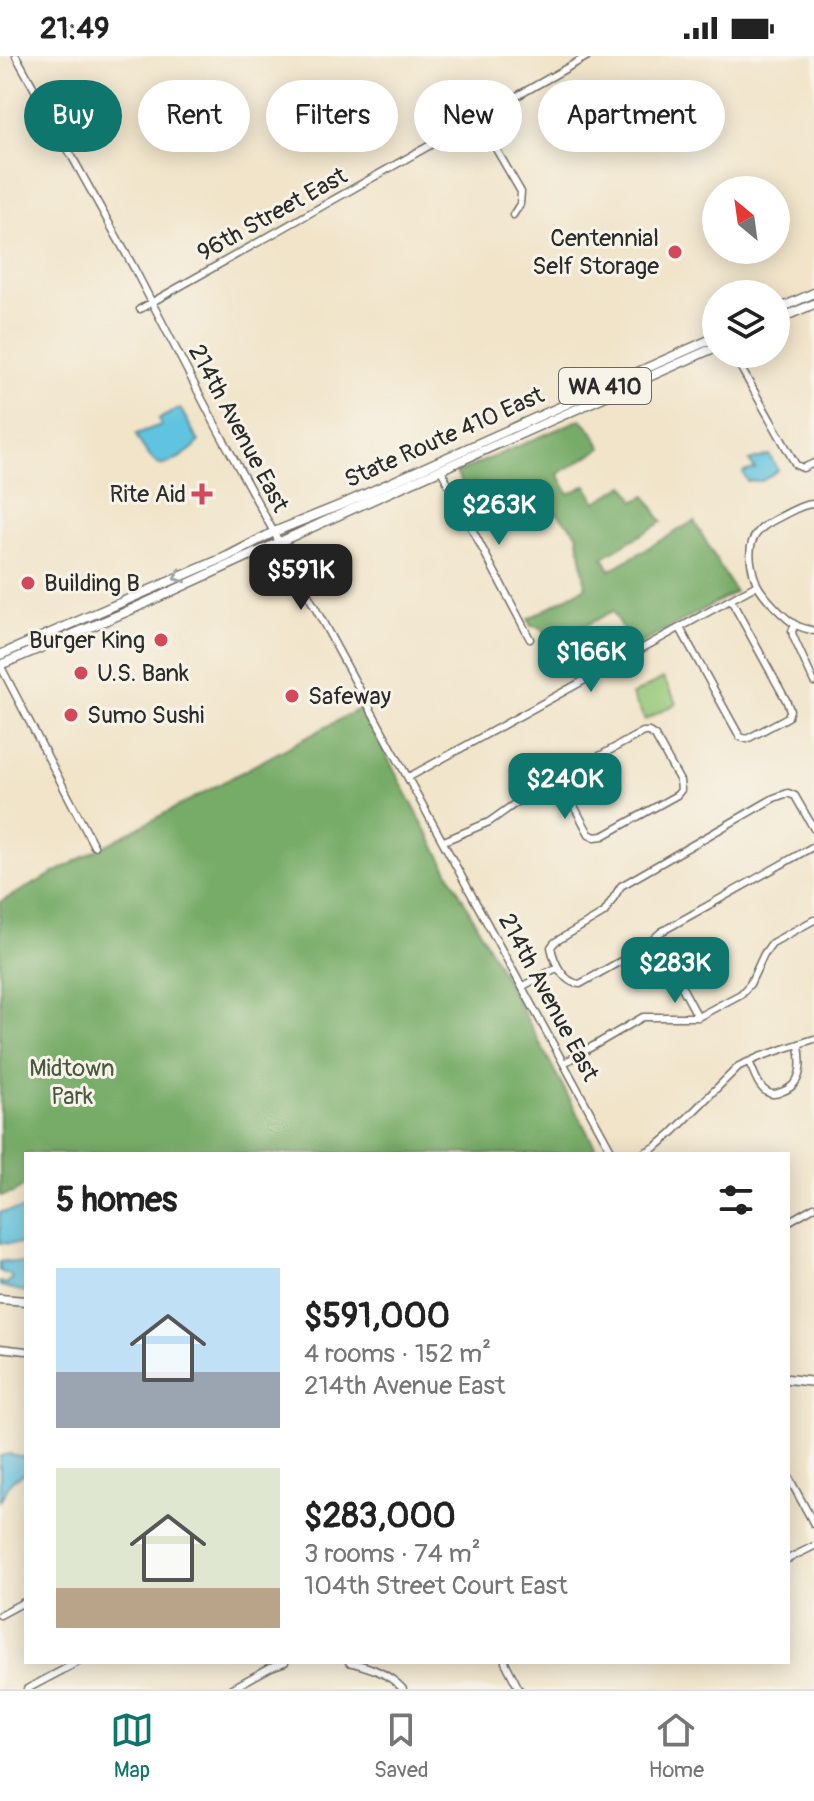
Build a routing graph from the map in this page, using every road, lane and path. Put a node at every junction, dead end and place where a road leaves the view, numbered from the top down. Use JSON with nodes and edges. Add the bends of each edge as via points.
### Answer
{"nodes":[{"id":1,"x":16,"y":56,"type":"edge"},
{"id":2,"x":588,"y":56,"type":"edge"},
{"id":3,"x":522,"y":93,"type":"edge"},
{"id":4,"x":418,"y":152,"type":"edge"},
{"id":5,"x":499,"y":152,"type":"edge"},
{"id":6,"x":513,"y":215,"type":"dead end"},
{"id":7,"x":814,"y":293,"type":"edge"},
{"id":8,"x":152,"y":302,"type":"junction"},
{"id":9,"x":790,"y":304,"type":"edge"},
{"id":10,"x":814,"y":304,"type":"edge"},
{"id":11,"x":140,"y":309,"type":"dead end"},
{"id":12,"x":790,"y":314,"type":"edge"},
{"id":13,"x":702,"y":343,"type":"edge"},
{"id":14,"x":702,"y":353,"type":"edge"},
{"id":15,"x":741,"y":368,"type":"edge"},
{"id":16,"x":814,"y":463,"type":"edge"},
{"id":17,"x":441,"y":470,"type":"junction"},
{"id":18,"x":814,"y":504,"type":"edge"},
{"id":19,"x":274,"y":532,"type":"junction"},
{"id":20,"x":281,"y":542,"type":"junction"},
{"id":21,"x":757,"y":585,"type":"junction"},
{"id":22,"x":731,"y":600,"type":"junction"},
{"id":23,"x":795,"y":625,"type":"junction"},
{"id":24,"x":680,"y":628,"type":"junction"},
{"id":25,"x":814,"y":631,"type":"edge"},
{"id":26,"x":530,"y":639,"type":"dead end"},
{"id":27,"x":0,"y":655,"type":"edge"},
{"id":28,"x":0,"y":665,"type":"edge"},
{"id":29,"x":814,"y":682,"type":"edge"},
{"id":30,"x":409,"y":777,"type":"junction"},
{"id":31,"x":559,"y":778,"type":"junction"},
{"id":32,"x":814,"y":829,"type":"edge"},
{"id":33,"x":444,"y":841,"type":"junction"},
{"id":34,"x":94,"y":846,"type":"dead end"},
{"id":35,"x":814,"y":846,"type":"edge"},
{"id":36,"x":811,"y":921,"type":"edge"},
{"id":37,"x":814,"y":933,"type":"edge"},
{"id":38,"x":558,"y":967,"type":"junction"},
{"id":39,"x":677,"y":978,"type":"dead end"},
{"id":40,"x":523,"y":986,"type":"junction"},
{"id":41,"x":698,"y":1017,"type":"junction"},
{"id":42,"x":814,"y":1039,"type":"edge"},
{"id":43,"x":799,"y":1045,"type":"junction"},
{"id":44,"x":749,"y":1062,"type":"junction"},
{"id":45,"x":564,"y":1063,"type":"junction"},
{"id":46,"x":612,"y":1152,"type":"edge"},
{"id":47,"x":645,"y":1152,"type":"edge"},
{"id":48,"x":814,"y":1207,"type":"edge"},
{"id":49,"x":790,"y":1221,"type":"edge"},
{"id":50,"x":0,"y":1299,"type":"edge"},
{"id":51,"x":24,"y":1301,"type":"edge"},
{"id":52,"x":0,"y":1348,"type":"edge"},
{"id":53,"x":24,"y":1351,"type":"edge"},
{"id":54,"x":790,"y":1379,"type":"edge"},
{"id":55,"x":814,"y":1382,"type":"edge"},
{"id":56,"x":790,"y":1480,"type":"edge"},
{"id":57,"x":814,"y":1524,"type":"edge"},
{"id":58,"x":814,"y":1546,"type":"edge"},
{"id":59,"x":790,"y":1558,"type":"edge"},
{"id":60,"x":24,"y":1602,"type":"edge"},
{"id":61,"x":0,"y":1615,"type":"edge"},
{"id":62,"x":74,"y":1664,"type":"edge"},
{"id":63,"x":279,"y":1664,"type":"edge"},
{"id":64,"x":356,"y":1664,"type":"edge"},
{"id":65,"x":506,"y":1664,"type":"edge"},
{"id":66,"x":27,"y":1689,"type":"edge"},
{"id":67,"x":231,"y":1689,"type":"edge"},
{"id":68,"x":403,"y":1689,"type":"edge"},
{"id":69,"x":519,"y":1689,"type":"edge"}],
"edges":[{"from":1,"to":8,"type":"street","name":"214th Avenue East"},
{"from":2,"to":3,"type":"street","name":"96th Street East"},
{"from":4,"to":8,"type":"street","name":"96th Street East"},
{"from":5,"to":6,"type":"street","via":[[521,192]]},
{"from":7,"to":9,"type":"main road"},
{"from":8,"to":11,"type":"street","name":"96th Street East"},
{"from":8,"to":19,"type":"street","name":"214th Avenue East"},
{"from":10,"to":12,"type":"main road"},
{"from":13,"to":19,"type":"main road","name":"State Route 410 East","number":"WA 410"},
{"from":14,"to":17,"type":"main road","name":"State Route 410 East","number":"WA 410"},
{"from":15,"to":16,"type":"street","via":[[793,461],[803,468]]},
{"from":17,"to":20,"type":"main road","name":"State Route 410 East","number":"WA 410"},
{"from":17,"to":26,"type":"street"},
{"from":18,"to":21,"type":"street","via":[[758,531],[751,562]]},
{"from":19,"to":20,"type":"street","name":"214th Avenue East"},
{"from":19,"to":27,"type":"main road","number":"WA 410","one_way":true},
{"from":20,"to":28,"type":"main road","number":"WA 410"},
{"from":20,"to":30,"type":"street","name":"214th Avenue East"},
{"from":21,"to":22,"type":"street"},
{"from":21,"to":23,"type":"street"},
{"from":22,"to":24,"type":"street"},
{"from":22,"to":24,"type":"street","via":[[790,710],[788,717],[750,738],[740,737]]},
{"from":23,"to":25,"type":"street"},
{"from":23,"to":29,"type":"street","via":[[793,636]]},
{"from":24,"to":30,"type":"street"},
{"from":28,"to":34,"type":"street"},
{"from":30,"to":33,"type":"street","name":"214th Avenue East"},
{"from":31,"to":31,"type":"street","via":[[595,837],[681,790],[649,732]]},
{"from":31,"to":33,"type":"street","via":[[489,822]]},
{"from":32,"to":38,"type":"street","via":[[795,796],[784,793],[774,798],[621,886],[604,913],[551,947]]},
{"from":33,"to":40,"type":"street","name":"214th Avenue East"},
{"from":35,"to":38,"type":"street","via":[[580,984],[567,980]]},
{"from":36,"to":37,"type":"street"},
{"from":36,"to":41,"type":"street","via":[[772,943],[746,990]]},
{"from":38,"to":40,"type":"street"},
{"from":39,"to":41,"type":"street"},
{"from":40,"to":45,"type":"street","name":"214th Avenue East"},
{"from":41,"to":45,"type":"street","via":[[643,1017]]},
{"from":42,"to":43,"type":"street"},
{"from":43,"to":44,"type":"street"},
{"from":43,"to":44,"type":"street","via":[[798,1081],[776,1094],[760,1084]]},
{"from":44,"to":47,"type":"street"},
{"from":45,"to":46,"type":"street","name":"214th Avenue East"},
{"from":48,"to":49,"type":"street"},
{"from":50,"to":51,"type":"main road"},
{"from":52,"to":53,"type":"street"},
{"from":54,"to":55,"type":"main road"},
{"from":56,"to":57,"type":"street"},
{"from":58,"to":59,"type":"street"},
{"from":60,"to":61,"type":"street"},
{"from":62,"to":66,"type":"street"},
{"from":63,"to":67,"type":"street"},
{"from":64,"to":68,"type":"street","via":[[386,1675]]},
{"from":65,"to":69,"type":"street"}]}
